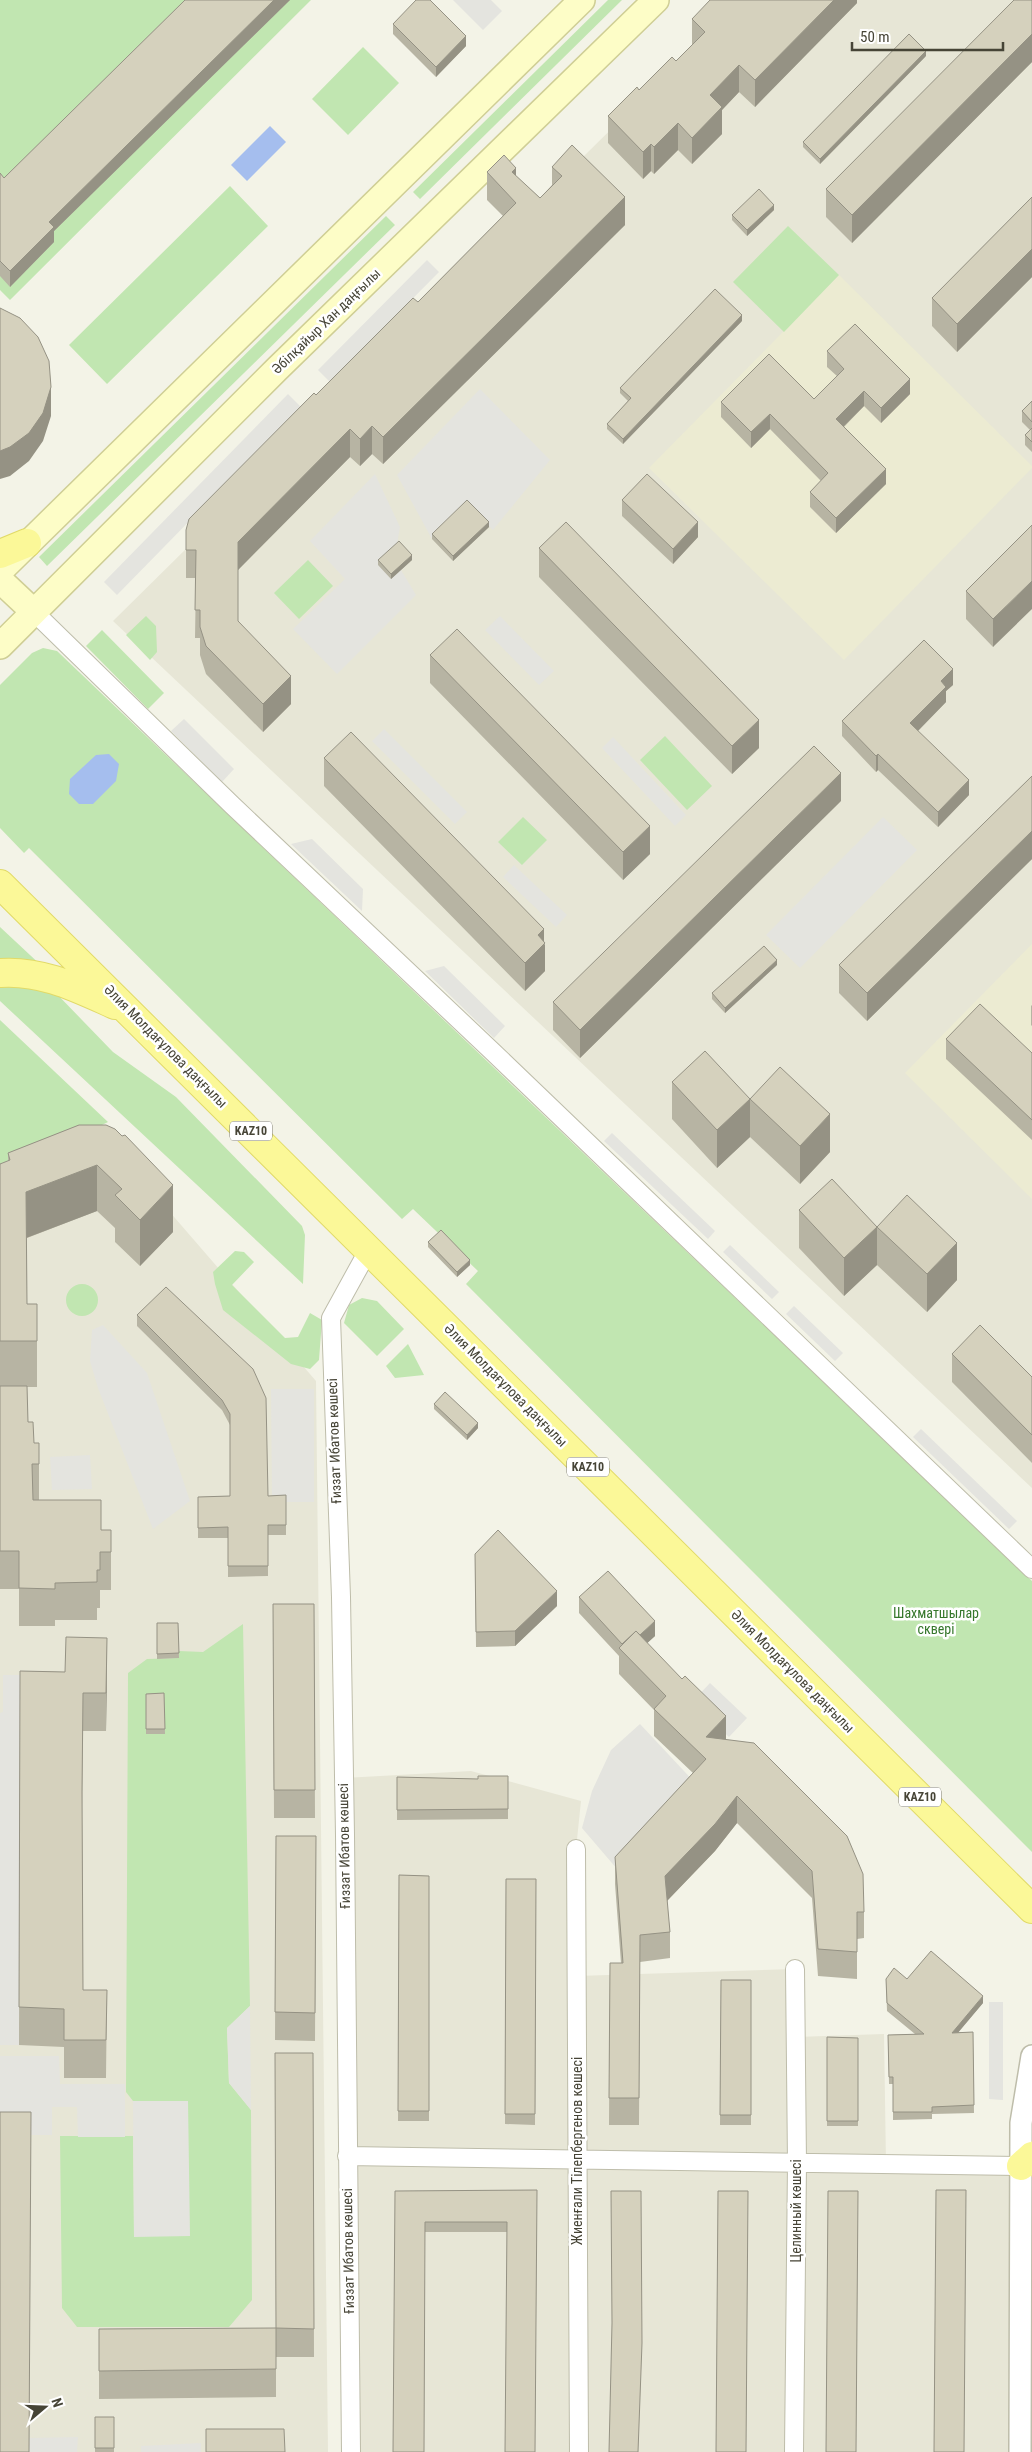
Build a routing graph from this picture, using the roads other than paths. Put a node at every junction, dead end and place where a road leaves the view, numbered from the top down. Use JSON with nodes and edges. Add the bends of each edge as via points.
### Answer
{"nodes":[{"id":1,"x":582,"y":0,"type":"edge"},
{"id":2,"x":656,"y":0,"type":"edge"},
{"id":3,"x":27,"y":543,"type":"junction"},
{"id":4,"x":0,"y":554,"type":"edge"},
{"id":5,"x":0,"y":571,"type":"edge"},
{"id":6,"x":0,"y":580,"type":"edge"},
{"id":7,"x":34,"y":612,"type":"junction"},
{"id":8,"x":0,"y":646,"type":"edge"},
{"id":9,"x":0,"y":884,"type":"edge"},
{"id":10,"x":0,"y":973,"type":"edge"},
{"id":11,"x":132,"y":1013,"type":"junction"},
{"id":12,"x":369,"y":1249,"type":"junction"},
{"id":13,"x":1032,"y":1568,"type":"edge"},
{"id":14,"x":576,"y":1849,"type":"dead end"},
{"id":15,"x":1032,"y":1909,"type":"edge"},
{"id":16,"x":795,"y":1970,"type":"dead end"},
{"id":17,"x":1032,"y":2056,"type":"edge"},
{"id":18,"x":347,"y":2156,"type":"junction"},
{"id":19,"x":578,"y":2160,"type":"junction"},
{"id":20,"x":1026,"y":2161,"type":"edge"},
{"id":21,"x":797,"y":2162,"type":"junction"},
{"id":22,"x":351,"y":2452,"type":"edge"},
{"id":23,"x":579,"y":2452,"type":"edge"},
{"id":24,"x":794,"y":2452,"type":"edge"},
{"id":25,"x":1020,"y":2452,"type":"edge"}],
"edges":[{"from":1,"to":3,"type":"main road"},
{"from":2,"to":7,"type":"main road","name":"Әбілқайыр Хан даңғылы","via":[[277,369]]},
{"from":3,"to":4,"type":"main road"},
{"from":3,"to":5,"type":"main road"},
{"from":6,"to":7,"type":"main road"},
{"from":7,"to":8,"type":"main road","name":"Әбілқайыр Хан даңғылы"},
{"from":7,"to":13,"type":"street"},
{"from":9,"to":11,"type":"main road","name":"Әлия Молдағұлова даңғылы","number":"KAZ10"},
{"from":10,"to":11,"type":"main road","via":[[47,976]]},
{"from":11,"to":12,"type":"main road","name":"Әлия Молдағұлова даңғылы","number":"KAZ10"},
{"from":12,"to":15,"type":"main road","name":"Әлия Молдағұлова даңғылы","number":"KAZ10"},
{"from":12,"to":18,"type":"street","name":"Ғиззат Ибатов көшесі","via":[[331,1318],[341,1597]]},
{"from":14,"to":19,"type":"street","name":"Жиенғали Тілепбергенов көшесі"},
{"from":16,"to":21,"type":"street","name":"Целинный көшесі"},
{"from":17,"to":20,"type":"street","via":[[1021,2123]]},
{"from":18,"to":19,"type":"street"},
{"from":18,"to":22,"type":"street","name":"Ғиззат Ибатов көшесі"},
{"from":19,"to":21,"type":"street"},
{"from":19,"to":23,"type":"street","name":"Жиенғали Тілепбергенов көшесі"},
{"from":20,"to":21,"type":"street"},
{"from":20,"to":25,"type":"street"},
{"from":21,"to":24,"type":"street","name":"Целинный көшесі"}]}
